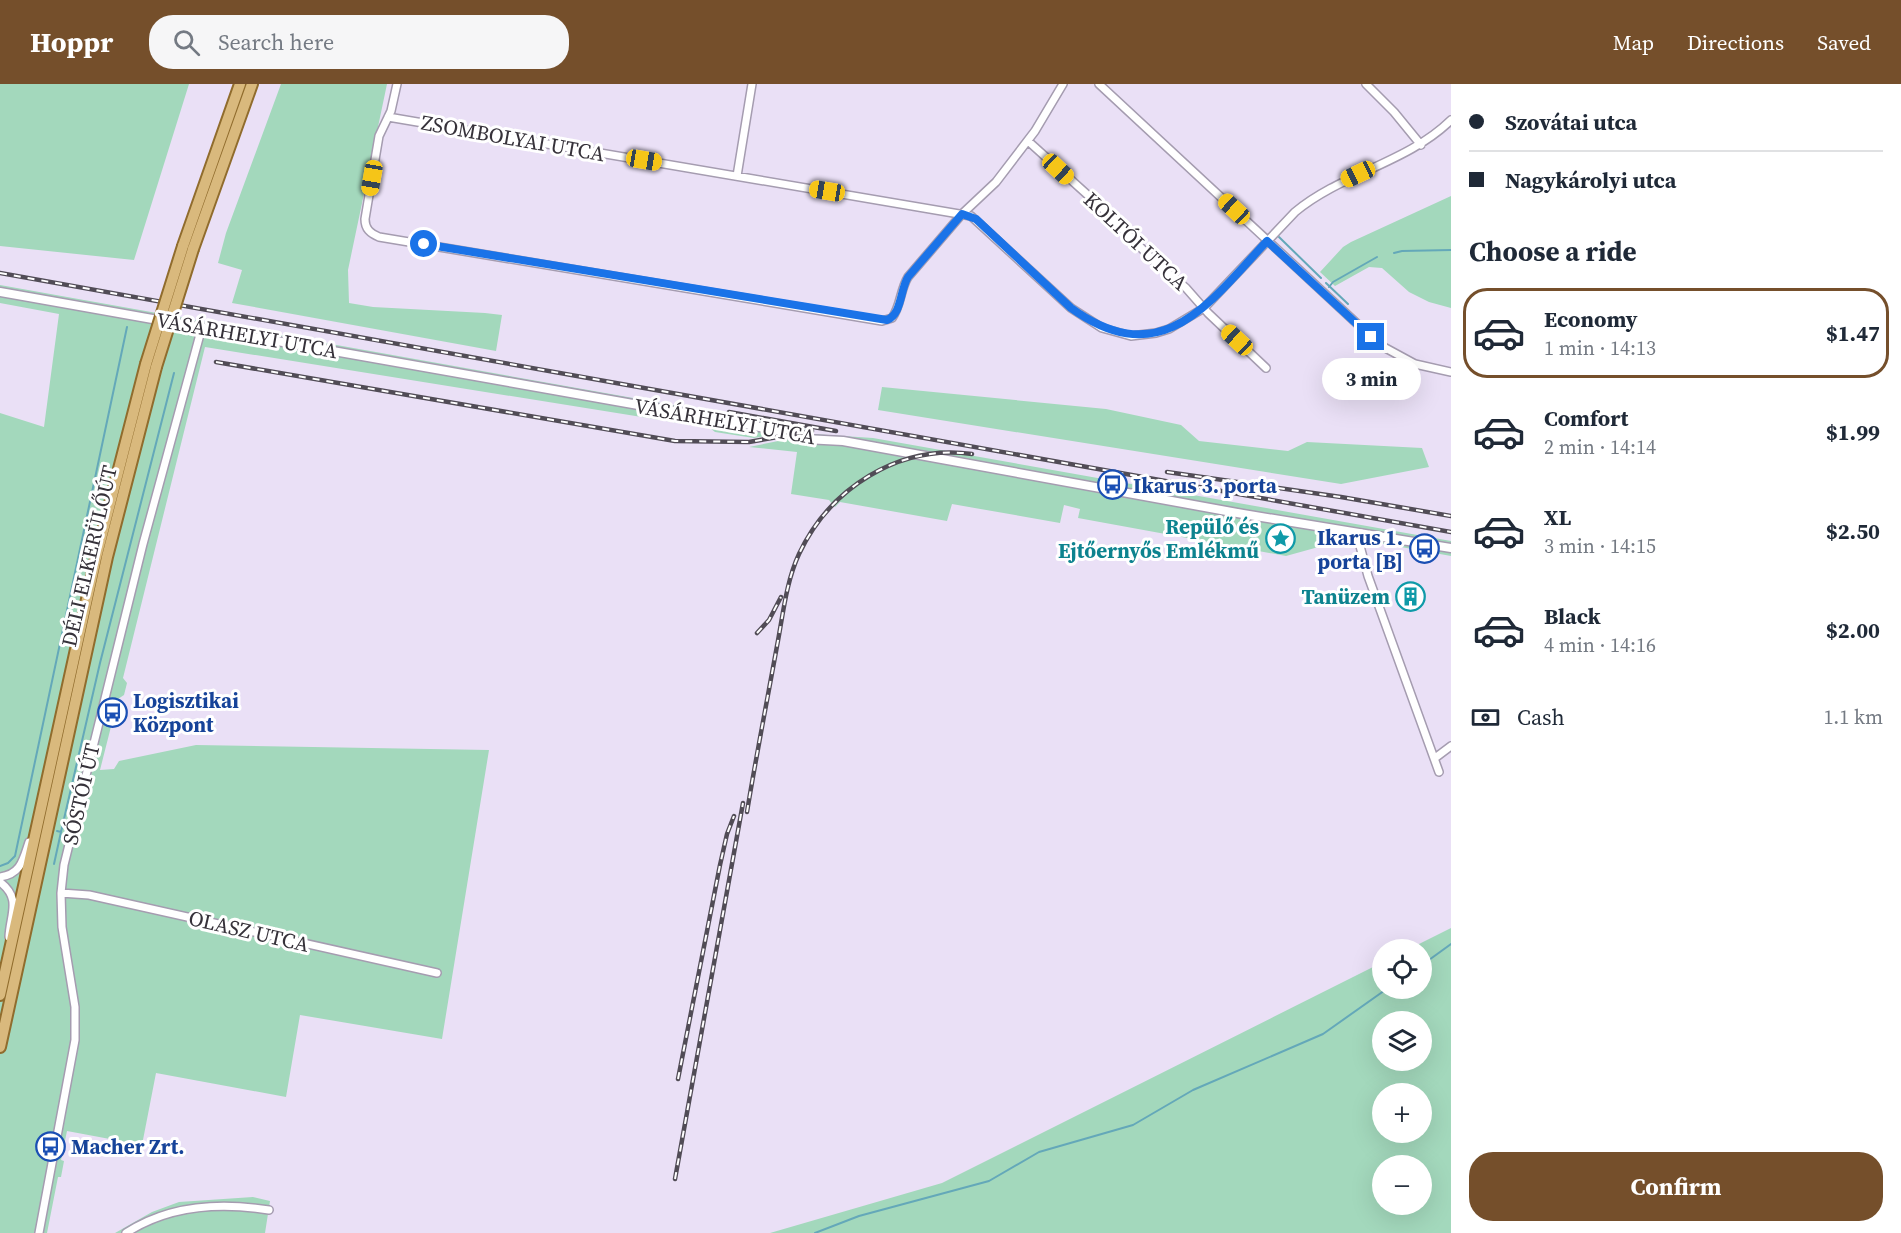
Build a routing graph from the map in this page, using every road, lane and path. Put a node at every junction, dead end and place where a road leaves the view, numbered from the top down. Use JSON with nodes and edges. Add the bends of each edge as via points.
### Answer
{"nodes":[{"id":1,"x":240,"y":84,"type":"edge"},
{"id":2,"x":252,"y":84,"type":"edge"},
{"id":3,"x":397,"y":84,"type":"edge"},
{"id":4,"x":752,"y":84,"type":"edge"},
{"id":5,"x":1063,"y":84,"type":"edge"},
{"id":6,"x":1099,"y":84,"type":"edge"},
{"id":7,"x":1366,"y":84,"type":"edge"},
{"id":8,"x":388,"y":117,"type":"junction"},
{"id":9,"x":1451,"y":120,"type":"edge"},
{"id":10,"x":1028,"y":141,"type":"junction"},
{"id":11,"x":1421,"y":145,"type":"junction"},
{"id":12,"x":736,"y":176,"type":"junction"},
{"id":13,"x":962,"y":214,"type":"junction"},
{"id":14,"x":1267,"y":241,"type":"junction"},
{"id":15,"x":188,"y":248,"type":"junction"},
{"id":16,"x":0,"y":291,"type":"edge"},
{"id":17,"x":1204,"y":308,"type":"junction"},
{"id":18,"x":202,"y":327,"type":"junction"},
{"id":19,"x":151,"y":366,"type":"junction"},
{"id":20,"x":1266,"y":368,"type":"dead end"},
{"id":21,"x":1451,"y":372,"type":"edge"},
{"id":22,"x":1361,"y":532,"type":"junction"},
{"id":23,"x":1451,"y":548,"type":"edge"},
{"id":24,"x":1451,"y":746,"type":"edge"},
{"id":25,"x":1435,"y":758,"type":"junction"},
{"id":26,"x":1440,"y":772,"type":"dead end"},
{"id":27,"x":39,"y":814,"type":"junction"},
{"id":28,"x":0,"y":877,"type":"edge"},
{"id":29,"x":0,"y":882,"type":"edge"},
{"id":30,"x":61,"y":893,"type":"junction"},
{"id":31,"x":8,"y":959,"type":"junction"},
{"id":32,"x":437,"y":973,"type":"dead end"},
{"id":33,"x":0,"y":994,"type":"edge"},
{"id":34,"x":0,"y":1047,"type":"edge"},
{"id":35,"x":269,"y":1210,"type":"dead end"},
{"id":36,"x":39,"y":1233,"type":"edge"},
{"id":37,"x":126,"y":1233,"type":"edge"}],
"edges":[{"from":1,"to":15,"type":"main road","name":"DÉLI ELKERÜLŐÚT"},
{"from":2,"to":15,"type":"main road","name":"DÉLI ELKERÜLŐÚT"},
{"from":3,"to":8,"type":"street"},
{"from":4,"to":12,"type":"street"},
{"from":5,"to":10,"type":"street"},
{"from":6,"to":14,"type":"street"},
{"from":7,"to":11,"type":"street"},
{"from":8,"to":12,"type":"street","name":"ZSOMBOLYAI UTCA"},
{"from":8,"to":13,"type":"street","via":[[379,136],[365,219],[368,230],[379,237],[887,320],[896,314],[908,277]]},
{"from":9,"to":11,"type":"street","name":"ZSOMBOLYAI UTCA"},
{"from":10,"to":13,"type":"street","via":[[987,192]]},
{"from":10,"to":17,"type":"street","name":"KOLTÓI UTCA"},
{"from":11,"to":14,"type":"street","name":"ZSOMBOLYAI UTCA","via":[[1322,192]]},
{"from":12,"to":13,"type":"street","name":"ZSOMBOLYAI UTCA"},
{"from":13,"to":17,"type":"street","name":"ZSOMBOLYAI UTCA","via":[[976,219],[1071,308],[1102,328],[1131,336],[1156,333]]},
{"from":14,"to":17,"type":"street","name":"ZSOMBOLYAI UTCA"},
{"from":14,"to":21,"type":"street","via":[[1380,345],[1415,364]]},
{"from":15,"to":19,"type":"main road","name":"DÉLI ELKERÜLŐÚT","bridge":true},
{"from":16,"to":18,"type":"street","name":"VÁSÁRHELYI UTCA"},
{"from":17,"to":20,"type":"street","name":"KOLTÓI UTCA"},
{"from":18,"to":22,"type":"street","name":"VÁSÁRHELYI UTCA","via":[[756,426],[805,439],[843,441]]},
{"from":18,"to":30,"type":"street","name":"SÓSTÓI ÚT","via":[[85,773]]},
{"from":19,"to":27,"type":"main road","name":"DÉLI ELKERÜLŐÚT","via":[[96,558]]},
{"from":19,"to":34,"type":"main road","name":"DÉLI ELKERÜLŐÚT"},
{"from":22,"to":23,"type":"street","name":"VÁSÁRHELYI UTCA"},
{"from":22,"to":25,"type":"street","via":[[1360,546],[1368,576]]},
{"from":24,"to":25,"type":"street"},
{"from":25,"to":26,"type":"street"},
{"from":27,"to":28,"type":"street","via":[[18,870]]},
{"from":27,"to":31,"type":"main road","name":"DÉLI ELKERÜLŐÚT"},
{"from":29,"to":31,"type":"street","via":[[14,900]]},
{"from":30,"to":32,"type":"street","name":"OLASZ UTCA","via":[[89,895]]},
{"from":30,"to":36,"type":"street","name":"SÓSTÓI ÚT","via":[[62,927],[75,1007],[75,1040]]},
{"from":31,"to":33,"type":"main road","name":"DÉLI ELKERÜLŐÚT"},
{"from":35,"to":37,"type":"street","via":[[232,1205],[187,1209],[154,1218]]}]}
